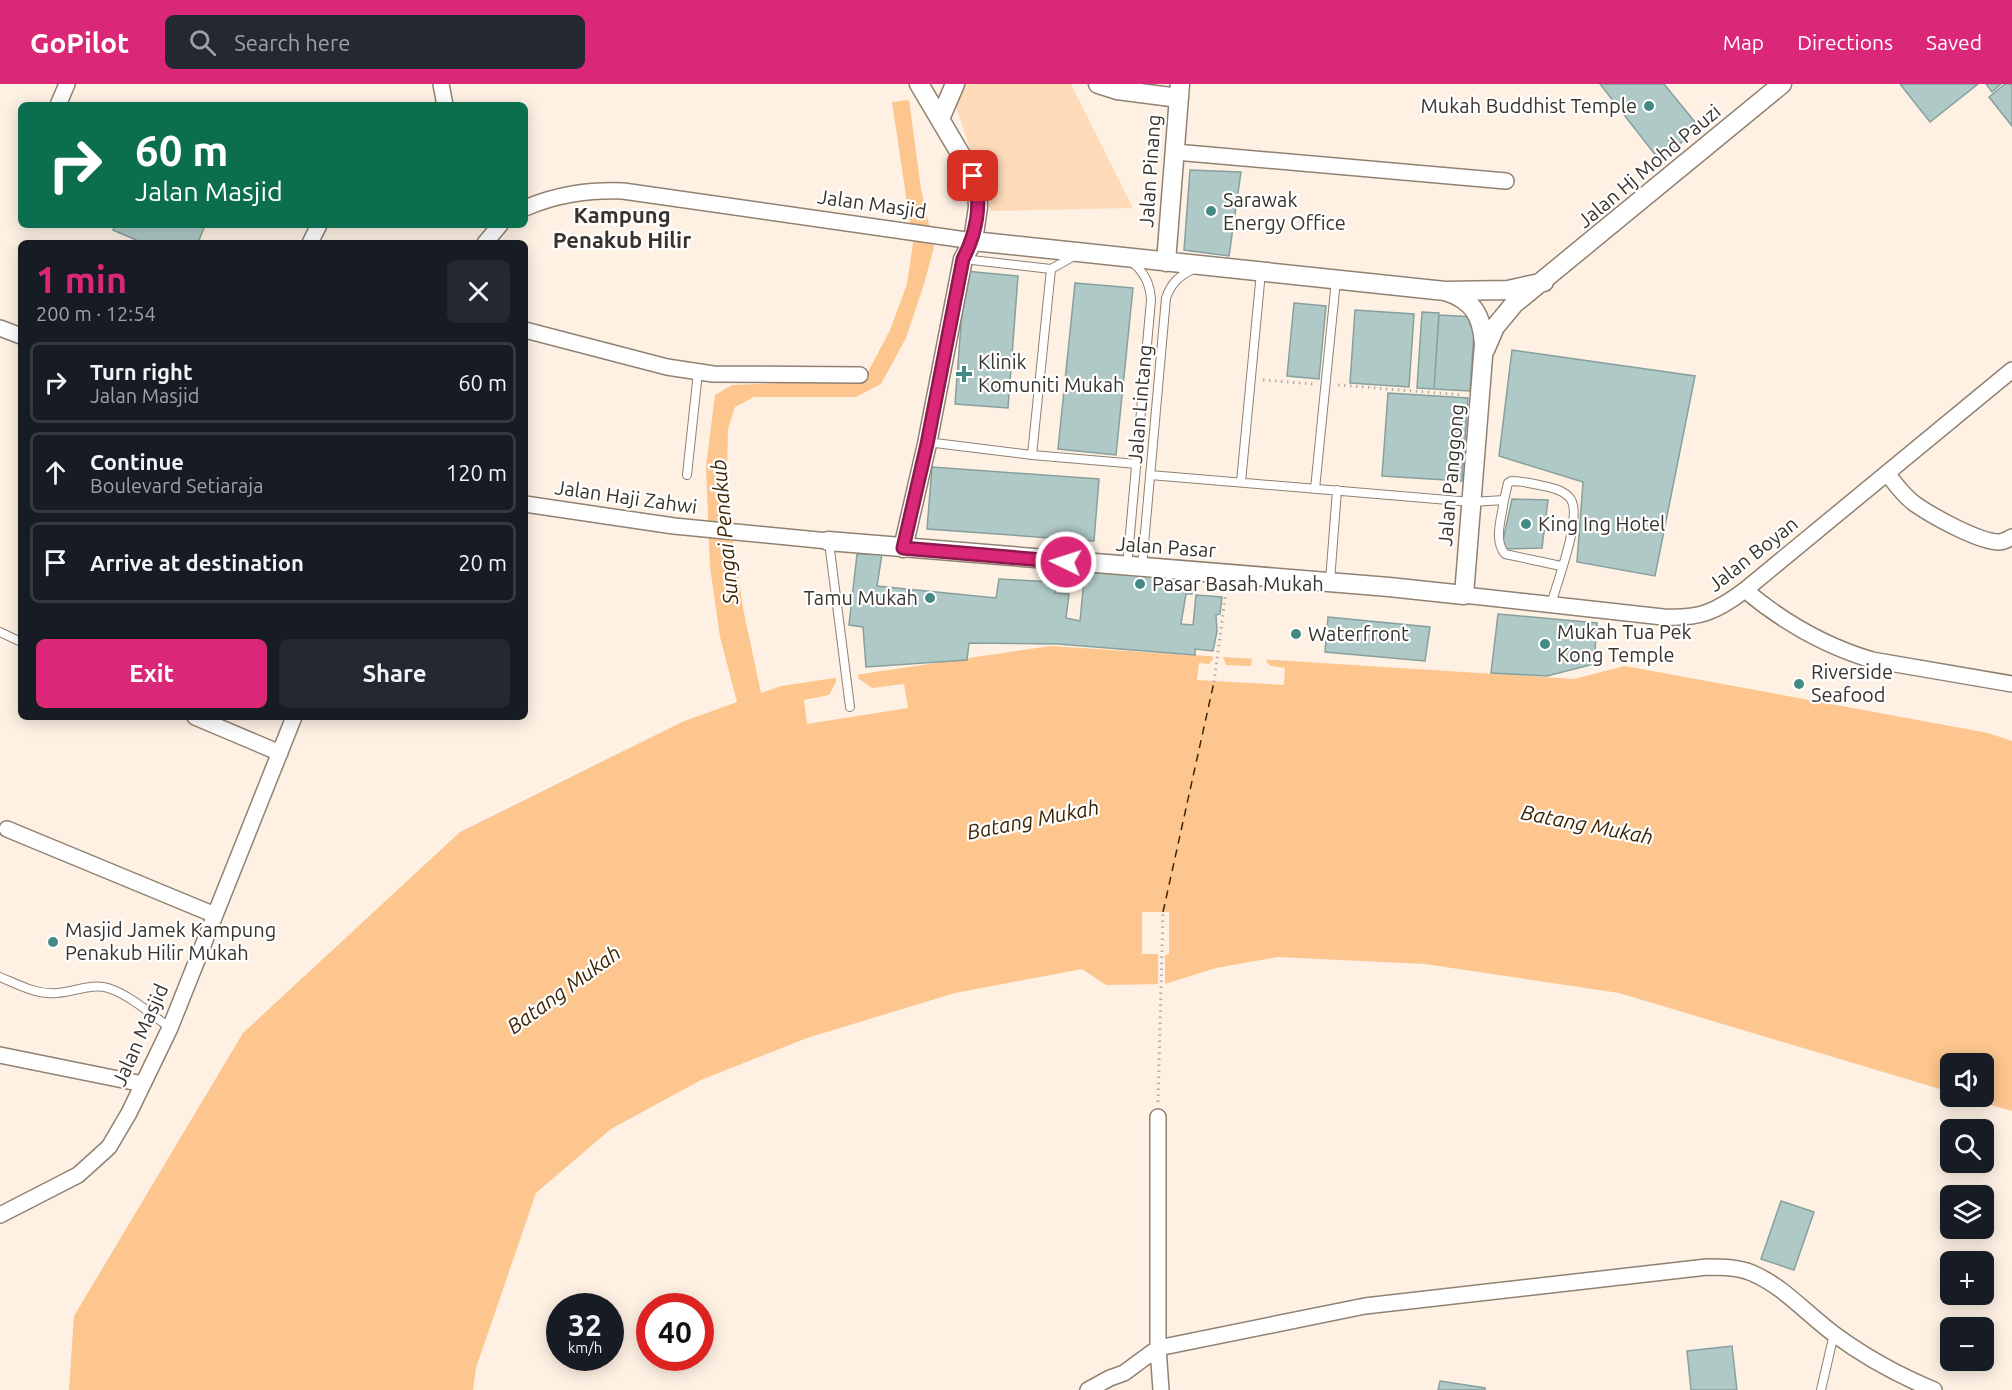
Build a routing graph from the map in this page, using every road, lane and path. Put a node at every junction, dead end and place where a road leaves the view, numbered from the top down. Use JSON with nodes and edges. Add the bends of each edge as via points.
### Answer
{"nodes":[{"id":1,"x":67,"y":84,"type":"edge"},
{"id":2,"x":441,"y":84,"type":"edge"},
{"id":3,"x":919,"y":84,"type":"edge"},
{"id":4,"x":955,"y":84,"type":"edge"},
{"id":5,"x":1098,"y":84,"type":"edge"},
{"id":6,"x":1782,"y":84,"type":"edge"},
{"id":7,"x":1179,"y":91,"type":"edge"},
{"id":8,"x":58,"y":102,"type":"edge"},
{"id":9,"x":444,"y":102,"type":"edge"},
{"id":10,"x":940,"y":119,"type":"junction"},
{"id":11,"x":1174,"y":152,"type":"junction"},
{"id":12,"x":1506,"y":181,"type":"dead end"},
{"id":13,"x":528,"y":207,"type":"edge"},
{"id":14,"x":973,"y":241,"type":"junction"},
{"id":15,"x":1082,"y":252,"type":"junction"},
{"id":16,"x":1126,"y":257,"type":"junction"},
{"id":17,"x":963,"y":259,"type":"junction"},
{"id":18,"x":1166,"y":261,"type":"junction"},
{"id":19,"x":1206,"y":266,"type":"junction"},
{"id":20,"x":1051,"y":268,"type":"junction"},
{"id":21,"x":1261,"y":272,"type":"junction"},
{"id":22,"x":1336,"y":280,"type":"junction"},
{"id":23,"x":1544,"y":282,"type":"junction"},
{"id":24,"x":1445,"y":291,"type":"junction"},
{"id":25,"x":0,"y":328,"type":"edge"},
{"id":26,"x":528,"y":331,"type":"edge"},
{"id":27,"x":18,"y":335,"type":"edge"},
{"id":28,"x":1483,"y":358,"type":"junction"},
{"id":29,"x":2012,"y":370,"type":"edge"},
{"id":30,"x":698,"y":372,"type":"junction"},
{"id":31,"x":860,"y":375,"type":"dead end"},
{"id":32,"x":1251,"y":379,"type":"junction"},
{"id":33,"x":1325,"y":384,"type":"junction"},
{"id":34,"x":1480,"y":396,"type":"junction"},
{"id":35,"x":927,"y":442,"type":"junction"},
{"id":36,"x":1032,"y":455,"type":"junction"},
{"id":37,"x":1137,"y":464,"type":"junction"},
{"id":38,"x":1887,"y":473,"type":"junction"},
{"id":39,"x":687,"y":475,"type":"dead end"},
{"id":40,"x":1150,"y":475,"type":"junction"},
{"id":41,"x":1241,"y":482,"type":"junction"},
{"id":42,"x":1315,"y":489,"type":"junction"},
{"id":43,"x":1337,"y":490,"type":"junction"},
{"id":44,"x":1504,"y":500,"type":"junction"},
{"id":45,"x":1472,"y":502,"type":"junction"},
{"id":46,"x":528,"y":504,"type":"edge"},
{"id":47,"x":2012,"y":537,"type":"edge"},
{"id":48,"x":828,"y":541,"type":"junction"},
{"id":49,"x":903,"y":548,"type":"junction"},
{"id":50,"x":1134,"y":567,"type":"junction"},
{"id":51,"x":1562,"y":567,"type":"junction"},
{"id":52,"x":1228,"y":574,"type":"junction"},
{"id":53,"x":1330,"y":582,"type":"junction"},
{"id":54,"x":1745,"y":590,"type":"junction"},
{"id":55,"x":1464,"y":595,"type":"junction"},
{"id":56,"x":1551,"y":604,"type":"junction"},
{"id":57,"x":0,"y":632,"type":"edge"},
{"id":58,"x":18,"y":641,"type":"edge"},
{"id":59,"x":1214,"y":682,"type":"dead end"},
{"id":60,"x":2012,"y":684,"type":"edge"},
{"id":61,"x":850,"y":707,"type":"dead end"},
{"id":62,"x":202,"y":720,"type":"edge"},
{"id":63,"x":293,"y":720,"type":"edge"},
{"id":64,"x":280,"y":753,"type":"junction"},
{"id":65,"x":7,"y":829,"type":"dead end"},
{"id":66,"x":1163,"y":912,"type":"dead end"},
{"id":67,"x":215,"y":915,"type":"junction"},
{"id":68,"x":0,"y":977,"type":"edge"},
{"id":69,"x":170,"y":1028,"type":"junction"},
{"id":70,"x":0,"y":1055,"type":"edge"},
{"id":71,"x":143,"y":1084,"type":"junction"},
{"id":72,"x":1158,"y":1117,"type":"joint"},
{"id":73,"x":0,"y":1215,"type":"edge"},
{"id":74,"x":1834,"y":1334,"type":"junction"},
{"id":75,"x":1158,"y":1348,"type":"junction"},
{"id":76,"x":1088,"y":1390,"type":"edge"},
{"id":77,"x":1161,"y":1390,"type":"edge"},
{"id":78,"x":1821,"y":1390,"type":"edge"},
{"id":79,"x":1934,"y":1390,"type":"edge"}],
"edges":[{"from":1,"to":8,"type":"street"},
{"from":2,"to":9,"type":"street"},
{"from":3,"to":10,"type":"street"},
{"from":4,"to":10,"type":"street"},
{"from":5,"to":7,"type":"street","via":[[1117,90]]},
{"from":6,"to":23,"type":"street","name":"Jalan Hj Mohd Pauzi"},
{"from":7,"to":11,"type":"street","name":"Jalan Pinang"},
{"from":10,"to":14,"type":"street","via":[[977,186]]},
{"from":11,"to":12,"type":"street"},
{"from":11,"to":18,"type":"street","name":"Jalan Pinang"},
{"from":13,"to":14,"type":"street","name":"Jalan Masjid","via":[[579,191],[623,191]]},
{"from":14,"to":15,"type":"street"},
{"from":14,"to":17,"type":"street"},
{"from":15,"to":16,"type":"street"},
{"from":15,"to":20,"type":"lane"},
{"from":16,"to":18,"type":"street"},
{"from":16,"to":37,"type":"lane","name":"Jalan Lintang","via":[[1144,273],[1151,300]]},
{"from":17,"to":20,"type":"lane"},
{"from":17,"to":35,"type":"street"},
{"from":18,"to":19,"type":"street"},
{"from":19,"to":21,"type":"street"},
{"from":19,"to":40,"type":"lane","name":"Jalan Lintang","via":[[1177,279],[1166,298]]},
{"from":20,"to":36,"type":"lane"},
{"from":21,"to":22,"type":"street"},
{"from":21,"to":32,"type":"lane"},
{"from":22,"to":24,"type":"street"},
{"from":22,"to":33,"type":"lane"},
{"from":23,"to":24,"type":"street","via":[[1508,290]]},
{"from":23,"to":28,"type":"street","name":"Jalan Panggong","via":[[1504,314]]},
{"from":24,"to":28,"type":"street","name":"Jalan Panggong","via":[[1464,299],[1476,311],[1483,333]]},
{"from":25,"to":27,"type":"street"},
{"from":26,"to":30,"type":"street"},
{"from":28,"to":34,"type":"street","name":"Jalan Panggong"},
{"from":29,"to":38,"type":"street","name":"Jalan Boyan"},
{"from":30,"to":31,"type":"street"},
{"from":30,"to":39,"type":"lane"},
{"from":32,"to":33,"type":"path"},
{"from":32,"to":41,"type":"lane"},
{"from":33,"to":34,"type":"path"},
{"from":33,"to":42,"type":"lane"},
{"from":34,"to":45,"type":"street","name":"Jalan Panggong"},
{"from":35,"to":36,"type":"lane"},
{"from":35,"to":49,"type":"street"},
{"from":36,"to":37,"type":"lane"},
{"from":37,"to":50,"type":"lane","name":"Jalan Lintang"},
{"from":38,"to":47,"type":"street","via":[[1902,492],[1935,517],[1993,541],[2003,542]]},
{"from":38,"to":54,"type":"street","name":"Jalan Boyan"},
{"from":40,"to":41,"type":"lane"},
{"from":40,"to":50,"type":"lane","name":"Jalan Lintang"},
{"from":41,"to":42,"type":"lane"},
{"from":42,"to":43,"type":"lane"},
{"from":43,"to":45,"type":"lane"},
{"from":43,"to":53,"type":"lane"},
{"from":44,"to":45,"type":"lane"},
{"from":44,"to":51,"type":"lane","via":[[1499,537],[1505,554]]},
{"from":44,"to":51,"type":"lane","via":[[1511,481],[1559,490],[1569,496],[1574,520]]},
{"from":45,"to":55,"type":"street","name":"Jalan Panggong"},
{"from":46,"to":48,"type":"street","name":"Jalan Haji Zahwi","via":[[674,526]]},
{"from":48,"to":49,"type":"street","name":"Jalan Pasar"},
{"from":48,"to":61,"type":"lane"},
{"from":49,"to":50,"type":"street","name":"Jalan Pasar"},
{"from":50,"to":52,"type":"street","name":"Jalan Pasar"},
{"from":51,"to":56,"type":"lane"},
{"from":52,"to":53,"type":"street","name":"Jalan Pasar"},
{"from":52,"to":59,"type":"path"},
{"from":53,"to":55,"type":"street","name":"Jalan Pasar"},
{"from":54,"to":56,"type":"street","name":"Jalan Boyan","via":[[1726,605],[1686,618]]},
{"from":54,"to":60,"type":"street","via":[[1789,624],[1851,654]]},
{"from":55,"to":56,"type":"street","name":"Jalan Boyan"},
{"from":57,"to":58,"type":"lane"},
{"from":62,"to":64,"type":"street"},
{"from":63,"to":64,"type":"street","name":"Jalan Masjid"},
{"from":64,"to":67,"type":"street","name":"Jalan Masjid"},
{"from":65,"to":67,"type":"street"},
{"from":66,"to":72,"type":"path"},
{"from":67,"to":69,"type":"street","name":"Jalan Masjid"},
{"from":68,"to":69,"type":"lane","via":[[40,992],[106,987]]},
{"from":69,"to":71,"type":"street","name":"Jalan Masjid"},
{"from":70,"to":71,"type":"street"},
{"from":71,"to":73,"type":"street","name":"Jalan Masjid","via":[[102,1156],[78,1175]]},
{"from":72,"to":75,"type":"street"},
{"from":74,"to":75,"type":"street","via":[[1751,1272],[1707,1267],[1365,1306]]},
{"from":74,"to":78,"type":"lane"},
{"from":74,"to":79,"type":"street","via":[[1883,1367]]},
{"from":75,"to":76,"type":"street","via":[[1124,1373]]},
{"from":75,"to":77,"type":"street"}]}
